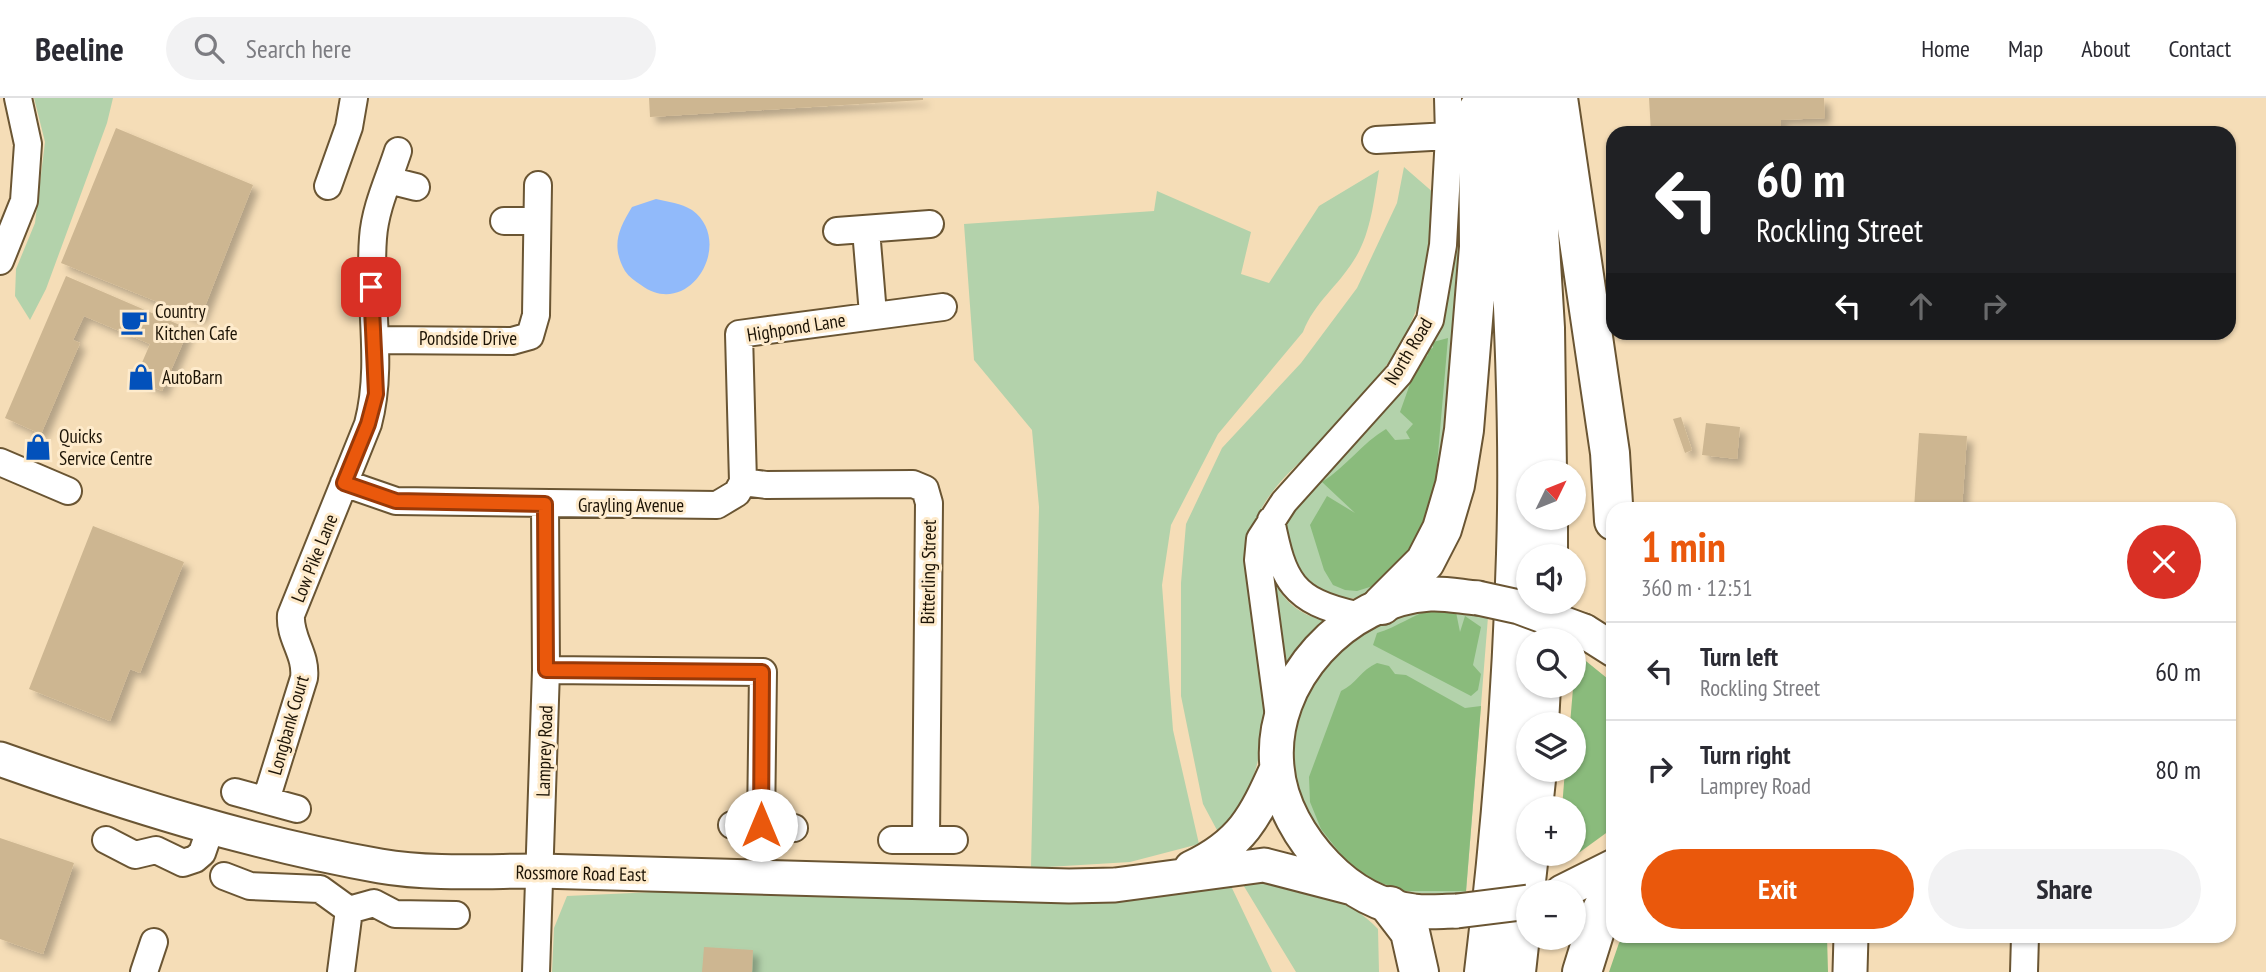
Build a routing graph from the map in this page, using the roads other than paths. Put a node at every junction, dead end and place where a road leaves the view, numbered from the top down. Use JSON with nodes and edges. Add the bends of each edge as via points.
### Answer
{"nodes":[{"id":1,"x":18,"y":98,"type":"edge"},
{"id":2,"x":354,"y":98,"type":"edge"},
{"id":3,"x":1448,"y":98,"type":"edge"},
{"id":4,"x":1478,"y":98,"type":"edge"},
{"id":5,"x":1502,"y":98,"type":"edge"},
{"id":6,"x":1531,"y":98,"type":"edge"},
{"id":7,"x":1558,"y":98,"type":"edge"},
{"id":8,"x":1449,"y":136,"type":"junction"},
{"id":9,"x":1376,"y":140,"type":"dead end"},
{"id":10,"x":398,"y":151,"type":"dead end"},
{"id":11,"x":388,"y":180,"type":"junction"},
{"id":12,"x":538,"y":185,"type":"dead end"},
{"id":13,"x":328,"y":186,"type":"dead end"},
{"id":14,"x":416,"y":187,"type":"dead end"},
{"id":15,"x":504,"y":221,"type":"dead end"},
{"id":16,"x":535,"y":221,"type":"junction"},
{"id":17,"x":930,"y":224,"type":"dead end"},
{"id":18,"x":866,"y":230,"type":"junction"},
{"id":19,"x":837,"y":231,"type":"dead end"},
{"id":20,"x":0,"y":261,"type":"edge"},
{"id":21,"x":943,"y":307,"type":"dead end"},
{"id":22,"x":873,"y":314,"type":"junction"},
{"id":23,"x":374,"y":340,"type":"junction"},
{"id":24,"x":1547,"y":460,"type":"edge"},
{"id":25,"x":0,"y":462,"type":"edge"},
{"id":26,"x":743,"y":482,"type":"junction"},
{"id":27,"x":344,"y":483,"type":"junction"},
{"id":28,"x":68,"y":491,"type":"dead end"},
{"id":29,"x":1613,"y":502,"type":"edge"},
{"id":30,"x":545,"y":504,"type":"junction"},
{"id":31,"x":1272,"y":520,"type":"junction"},
{"id":32,"x":1369,"y":610,"type":"junction"},
{"id":33,"x":1606,"y":645,"type":"edge"},
{"id":34,"x":301,"y":649,"type":"joint"},
{"id":35,"x":546,"y":670,"type":"junction"},
{"id":36,"x":1280,"y":722,"type":"junction"},
{"id":37,"x":0,"y":759,"type":"edge"},
{"id":38,"x":1277,"y":768,"type":"junction"},
{"id":39,"x":235,"y":792,"type":"dead end"},
{"id":40,"x":266,"y":800,"type":"junction"},
{"id":41,"x":297,"y":809,"type":"dead end"},
{"id":42,"x":732,"y":825,"type":"dead end"},
{"id":43,"x":761,"y":825,"type":"junction"},
{"id":44,"x":211,"y":827,"type":"junction"},
{"id":45,"x":794,"y":828,"type":"dead end"},
{"id":46,"x":926,"y":839,"type":"junction"},
{"id":47,"x":106,"y":840,"type":"dead end"},
{"id":48,"x":892,"y":840,"type":"dead end"},
{"id":49,"x":954,"y":840,"type":"dead end"},
{"id":50,"x":1242,"y":852,"type":"junction"},
{"id":51,"x":1528,"y":866,"type":"edge"},
{"id":52,"x":1606,"y":870,"type":"edge"},
{"id":53,"x":540,"y":871,"type":"junction"},
{"id":54,"x":224,"y":876,"type":"dead end"},
{"id":55,"x":1586,"y":880,"type":"edge"},
{"id":56,"x":1349,"y":887,"type":"junction"},
{"id":57,"x":1606,"y":902,"type":"edge"},
{"id":58,"x":1516,"y":904,"type":"edge"},
{"id":59,"x":1391,"y":906,"type":"junction"},
{"id":60,"x":349,"y":910,"type":"junction"},
{"id":61,"x":456,"y":915,"type":"dead end"},
{"id":62,"x":154,"y":942,"type":"dead end"},
{"id":63,"x":1851,"y":943,"type":"edge"},
{"id":64,"x":2025,"y":943,"type":"edge"},
{"id":65,"x":144,"y":972,"type":"edge"},
{"id":66,"x":341,"y":972,"type":"edge"},
{"id":67,"x":536,"y":972,"type":"edge"},
{"id":68,"x":1419,"y":972,"type":"edge"},
{"id":69,"x":1485,"y":972,"type":"edge"},
{"id":70,"x":1516,"y":972,"type":"edge"},
{"id":71,"x":1582,"y":972,"type":"edge"},
{"id":72,"x":1850,"y":972,"type":"edge"},
{"id":73,"x":2024,"y":972,"type":"edge"}],
"edges":[{"from":1,"to":20,"type":"street","via":[[28,144],[24,201]]},
{"from":2,"to":13,"type":"street"},
{"from":3,"to":8,"type":"street","name":"North Road"},
{"from":4,"to":32,"type":"highway","via":[[1479,247],[1455,485],[1424,562]]},
{"from":5,"to":69,"type":"highway","via":[[1514,330],[1516,552],[1506,768]]},
{"from":6,"to":24,"type":"highway","via":[[1545,328]]},
{"from":7,"to":29,"type":"highway","via":[[1610,453]]},
{"from":8,"to":9,"type":"street"},
{"from":8,"to":31,"type":"street","name":"North Road","via":[[1443,245],[1430,320],[1399,374],[1283,502]]},
{"from":10,"to":11,"type":"street","name":"Low Pike Lane"},
{"from":11,"to":14,"type":"street"},
{"from":11,"to":23,"type":"street","name":"Low Pike Lane","via":[[373,235]]},
{"from":12,"to":16,"type":"street","name":"Pondside Drive"},
{"from":15,"to":16,"type":"street"},
{"from":16,"to":23,"type":"street","name":"Pondside Drive","via":[[536,315],[530,335],[513,341]]},
{"from":17,"to":18,"type":"street"},
{"from":18,"to":19,"type":"street"},
{"from":18,"to":22,"type":"street","name":"Highpond Lane"},
{"from":21,"to":22,"type":"street","name":"Highpond Lane"},
{"from":22,"to":26,"type":"street","name":"Highpond Lane","via":[[739,334]]},
{"from":23,"to":27,"type":"street","name":"Low Pike Lane","via":[[376,394]]},
{"from":25,"to":28,"type":"street"},
{"from":26,"to":30,"type":"street","name":"Grayling Avenue","via":[[737,494],[717,505]]},
{"from":26,"to":46,"type":"street","name":"Bitterling Street","via":[[913,484],[925,489],[929,503]]},
{"from":27,"to":30,"type":"street","name":"Grayling Avenue","via":[[396,501]]},
{"from":27,"to":34,"type":"street","name":"Low Pike Lane","via":[[291,615],[290,626]]},
{"from":30,"to":35,"type":"street","name":"Lamprey Road"},
{"from":31,"to":32,"type":"street","via":[[1286,577],[1312,601]]},
{"from":31,"to":36,"type":"street","name":"North Road","via":[[1260,539],[1258,560]]},
{"from":32,"to":33,"type":"main road","bridge":true,"via":[[1431,594],[1478,598],[1519,607],[1584,631]]},
{"from":32,"to":36,"type":"main road","via":[[1310,660]]},
{"from":34,"to":40,"type":"street","name":"Longbank Court","via":[[304,678]]},
{"from":35,"to":43,"type":"street","via":[[762,672]]},
{"from":35,"to":53,"type":"street","name":"Lamprey Road"},
{"from":36,"to":38,"type":"main road"},
{"from":37,"to":44,"type":"main road","name":"Rossmore Road East","via":[[109,798]]},
{"from":38,"to":50,"type":"main road"},
{"from":38,"to":56,"type":"main road","via":[[1288,810],[1301,834]]},
{"from":39,"to":40,"type":"street"},
{"from":40,"to":41,"type":"street"},
{"from":42,"to":43,"type":"street"},
{"from":43,"to":45,"type":"street"},
{"from":44,"to":47,"type":"street","via":[[202,853],[184,863],[156,850],[135,855]]},
{"from":44,"to":53,"type":"main road","name":"Rossmore Road East","via":[[382,867]]},
{"from":46,"to":48,"type":"street"},
{"from":46,"to":49,"type":"street"},
{"from":50,"to":53,"type":"main road","name":"Rossmore Road East","via":[[1190,871],[1115,885]]},
{"from":50,"to":56,"type":"main road","name":"Rossmore Road East"},
{"from":51,"to":70,"type":"highway"},
{"from":52,"to":55,"type":"main road"},
{"from":53,"to":67,"type":"street","name":"Lamprey Road"},
{"from":54,"to":60,"type":"street","via":[[250,886],[320,889]]},
{"from":56,"to":59,"type":"main road","name":"Rossmore Road East"},
{"from":57,"to":71,"type":"highway"},
{"from":58,"to":59,"type":"main road","name":"Rossmore Road East","bridge":true,"via":[[1457,911]]},
{"from":59,"to":68,"type":"highway","via":[[1410,932]]},
{"from":60,"to":61,"type":"street","via":[[374,903],[395,914]]},
{"from":60,"to":66,"type":"street"},
{"from":62,"to":65,"type":"street"},
{"from":63,"to":72,"type":"main road"},
{"from":64,"to":73,"type":"street"}]}
